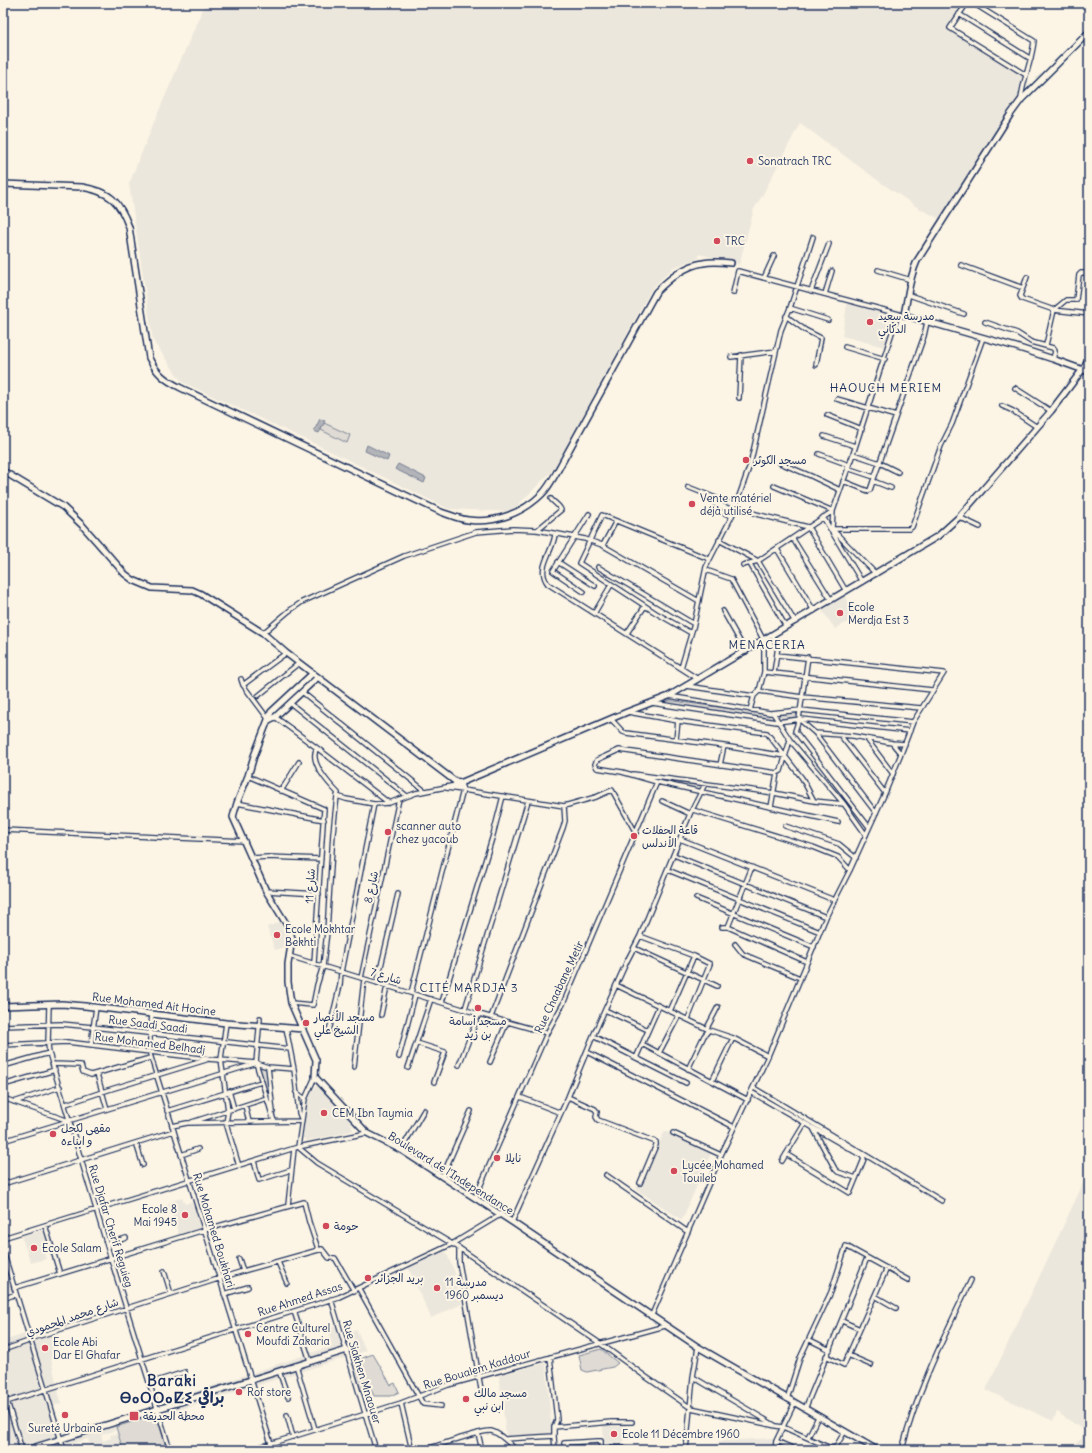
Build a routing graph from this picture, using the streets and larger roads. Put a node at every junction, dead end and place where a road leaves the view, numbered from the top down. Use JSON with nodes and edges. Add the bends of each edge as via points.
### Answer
{"nodes":[{"id":1,"x":967,"y":3,"type":"edge"},
{"id":2,"x":973,"y":3,"type":"edge"},
{"id":3,"x":959,"y":14,"type":"junction"},
{"id":4,"x":1089,"y":32,"type":"edge"},
{"id":5,"x":1031,"y":58,"type":"junction"},
{"id":6,"x":1026,"y":75,"type":"junction"},
{"id":7,"x":1021,"y":100,"type":"junction"},
{"id":8,"x":3,"y":184,"type":"edge"},
{"id":9,"x":813,"y":237,"type":"dead end"},
{"id":10,"x":829,"y":244,"type":"dead end"},
{"id":11,"x":774,"y":256,"type":"dead end"},
{"id":12,"x":731,"y":263,"type":"dead end"},
{"id":13,"x":961,"y":265,"type":"dead end"},
{"id":14,"x":832,"y":270,"type":"dead end"},
{"id":15,"x":878,"y":270,"type":"dead end"},
{"id":16,"x":1089,"y":273,"type":"edge"},
{"id":17,"x":1026,"y":277,"type":"dead end"},
{"id":18,"x":764,"y":278,"type":"junction"},
{"id":19,"x":911,"y":280,"type":"junction"},
{"id":20,"x":797,"y":287,"type":"junction"},
{"id":21,"x":1023,"y":288,"type":"junction"},
{"id":22,"x":811,"y":290,"type":"junction"},
{"id":23,"x":733,"y":293,"type":"dead end"},
{"id":24,"x":825,"y":294,"type":"junction"},
{"id":25,"x":909,"y":295,"type":"junction"},
{"id":26,"x":790,"y":308,"type":"junction"},
{"id":27,"x":1054,"y":310,"type":"junction"},
{"id":28,"x":901,"y":314,"type":"junction"},
{"id":29,"x":964,"y":314,"type":"dead end"},
{"id":30,"x":1089,"y":314,"type":"edge"},
{"id":31,"x":786,"y":316,"type":"junction"},
{"id":32,"x":828,"y":320,"type":"dead end"},
{"id":33,"x":927,"y":322,"type":"junction"},
{"id":34,"x":985,"y":322,"type":"dead end"},
{"id":35,"x":983,"y":338,"type":"junction"},
{"id":36,"x":1046,"y":345,"type":"junction"},
{"id":37,"x":845,"y":348,"type":"dead end"},
{"id":38,"x":776,"y":351,"type":"junction"},
{"id":39,"x":1089,"y":354,"type":"edge"},
{"id":40,"x":741,"y":355,"type":"junction"},
{"id":41,"x":731,"y":357,"type":"dead end"},
{"id":42,"x":1053,"y":358,"type":"junction"},
{"id":43,"x":884,"y":359,"type":"junction"},
{"id":44,"x":816,"y":365,"type":"dead end"},
{"id":45,"x":1083,"y":369,"type":"junction"},
{"id":46,"x":1089,"y":372,"type":"edge"},
{"id":47,"x":1015,"y":388,"type":"dead end"},
{"id":48,"x":739,"y":398,"type":"dead end"},
{"id":49,"x":837,"y":399,"type":"dead end"},
{"id":50,"x":1002,"y":406,"type":"dead end"},
{"id":51,"x":868,"y":409,"type":"junction"},
{"id":52,"x":1051,"y":411,"type":"junction"},
{"id":53,"x":827,"y":415,"type":"dead end"},
{"id":54,"x":896,"y":416,"type":"junction"},
{"id":55,"x":1037,"y":427,"type":"junction"},
{"id":56,"x":862,"y":428,"type":"junction"},
{"id":57,"x":824,"y":436,"type":"dead end"},
{"id":58,"x":856,"y":446,"type":"junction"},
{"id":59,"x":819,"y":454,"type":"dead end"},
{"id":60,"x":853,"y":454,"type":"junction"},
{"id":61,"x":780,"y":463,"type":"dead end"},
{"id":62,"x":880,"y":463,"type":"junction"},
{"id":63,"x":848,"y":467,"type":"junction"},
{"id":64,"x":3,"y":471,"type":"edge"},
{"id":65,"x":898,"y":472,"type":"dead end"},
{"id":66,"x":874,"y":479,"type":"junction"},
{"id":67,"x":843,"y":481,"type":"junction"},
{"id":68,"x":774,"y":486,"type":"dead end"},
{"id":69,"x":688,"y":487,"type":"dead end"},
{"id":70,"x":892,"y":488,"type":"dead end"},
{"id":71,"x":840,"y":490,"type":"junction"},
{"id":72,"x":551,"y":498,"type":"dead end"},
{"id":73,"x":736,"y":506,"type":"junction"},
{"id":74,"x":714,"y":509,"type":"dead end"},
{"id":75,"x":832,"y":511,"type":"junction"},
{"id":76,"x":589,"y":514,"type":"dead end"},
{"id":77,"x":732,"y":516,"type":"junction"},
{"id":78,"x":959,"y":517,"type":"junction"},
{"id":79,"x":823,"y":518,"type":"junction"},
{"id":80,"x":616,"y":521,"type":"junction"},
{"id":81,"x":808,"y":527,"type":"junction"},
{"id":82,"x":980,"y":527,"type":"dead end"},
{"id":83,"x":832,"y":529,"type":"junction"},
{"id":84,"x":537,"y":530,"type":"junction"},
{"id":85,"x":556,"y":534,"type":"junction"},
{"id":86,"x":575,"y":537,"type":"junction"},
{"id":87,"x":793,"y":539,"type":"junction"},
{"id":88,"x":719,"y":540,"type":"junction"},
{"id":89,"x":590,"y":541,"type":"junction"},
{"id":90,"x":603,"y":545,"type":"junction"},
{"id":91,"x":778,"y":549,"type":"junction"},
{"id":92,"x":710,"y":559,"type":"junction"},
{"id":93,"x":758,"y":561,"type":"junction"},
{"id":94,"x":558,"y":562,"type":"junction"},
{"id":95,"x":750,"y":564,"type":"junction"},
{"id":96,"x":743,"y":565,"type":"dead end"},
{"id":97,"x":598,"y":567,"type":"dead end"},
{"id":98,"x":706,"y":570,"type":"junction"},
{"id":99,"x":876,"y":574,"type":"junction"},
{"id":100,"x":862,"y":582,"type":"junction"},
{"id":101,"x":611,"y":585,"type":"junction"},
{"id":102,"x":595,"y":586,"type":"dead end"},
{"id":103,"x":846,"y":590,"type":"junction"},
{"id":104,"x":584,"y":592,"type":"dead end"},
{"id":105,"x":831,"y":600,"type":"junction"},
{"id":106,"x":699,"y":601,"type":"junction"},
{"id":107,"x":645,"y":606,"type":"junction"},
{"id":108,"x":723,"y":611,"type":"dead end"},
{"id":109,"x":814,"y":611,"type":"junction"},
{"id":110,"x":595,"y":612,"type":"junction"},
{"id":111,"x":795,"y":622,"type":"junction"},
{"id":112,"x":694,"y":624,"type":"junction"},
{"id":113,"x":786,"y":627,"type":"junction"},
{"id":114,"x":263,"y":633,"type":"junction"},
{"id":115,"x":626,"y":633,"type":"junction"},
{"id":116,"x":691,"y":633,"type":"junction"},
{"id":117,"x":772,"y":636,"type":"junction"},
{"id":118,"x":764,"y":641,"type":"junction"},
{"id":119,"x":746,"y":652,"type":"junction"},
{"id":120,"x":286,"y":653,"type":"junction"},
{"id":121,"x":777,"y":655,"type":"junction"},
{"id":122,"x":808,"y":657,"type":"junction"},
{"id":123,"x":299,"y":663,"type":"junction"},
{"id":124,"x":681,"y":668,"type":"junction"},
{"id":125,"x":764,"y":672,"type":"junction"},
{"id":126,"x":313,"y":673,"type":"junction"},
{"id":127,"x":774,"y":673,"type":"junction"},
{"id":128,"x":805,"y":676,"type":"junction"},
{"id":129,"x":318,"y":677,"type":"junction"},
{"id":130,"x":241,"y":678,"type":"dead end"},
{"id":131,"x":699,"y":680,"type":"junction"},
{"id":132,"x":244,"y":685,"type":"junction"},
{"id":133,"x":687,"y":686,"type":"junction"},
{"id":134,"x":932,"y":690,"type":"junction"},
{"id":135,"x":759,"y":691,"type":"junction"},
{"id":136,"x":302,"y":692,"type":"junction"},
{"id":137,"x":258,"y":696,"type":"dead end"},
{"id":138,"x":669,"y":696,"type":"junction"},
{"id":139,"x":754,"y":696,"type":"junction"},
{"id":140,"x":802,"y":697,"type":"junction"},
{"id":141,"x":290,"y":703,"type":"junction"},
{"id":142,"x":651,"y":703,"type":"junction"},
{"id":143,"x":921,"y":708,"type":"junction"},
{"id":144,"x":750,"y":710,"type":"junction"},
{"id":145,"x":800,"y":710,"type":"junction"},
{"id":146,"x":627,"y":712,"type":"junction"},
{"id":147,"x":773,"y":713,"type":"junction"},
{"id":148,"x":275,"y":717,"type":"junction"},
{"id":149,"x":611,"y":719,"type":"junction"},
{"id":150,"x":799,"y":719,"type":"junction"},
{"id":151,"x":269,"y":720,"type":"junction"},
{"id":152,"x":678,"y":721,"type":"junction"},
{"id":153,"x":777,"y":722,"type":"junction"},
{"id":154,"x":913,"y":722,"type":"junction"},
{"id":155,"x":910,"y":731,"type":"junction"},
{"id":156,"x":814,"y":734,"type":"junction"},
{"id":157,"x":840,"y":735,"type":"junction"},
{"id":158,"x":866,"y":738,"type":"junction"},
{"id":159,"x":676,"y":739,"type":"junction"},
{"id":160,"x":790,"y":740,"type":"junction"},
{"id":161,"x":892,"y":743,"type":"junction"},
{"id":162,"x":905,"y":744,"type":"junction"},
{"id":163,"x":724,"y":746,"type":"junction"},
{"id":164,"x":317,"y":748,"type":"junction"},
{"id":165,"x":902,"y":754,"type":"junction"},
{"id":166,"x":785,"y":756,"type":"junction"},
{"id":167,"x":299,"y":762,"type":"dead end"},
{"id":168,"x":720,"y":765,"type":"junction"},
{"id":169,"x":622,"y":772,"type":"junction"},
{"id":170,"x":777,"y":772,"type":"junction"},
{"id":171,"x":893,"y":774,"type":"junction"},
{"id":172,"x":248,"y":776,"type":"junction"},
{"id":173,"x":658,"y":782,"type":"junction"},
{"id":174,"x":705,"y":784,"type":"junction"},
{"id":175,"x":459,"y":785,"type":"junction"},
{"id":176,"x":439,"y":788,"type":"junction"},
{"id":177,"x":281,"y":791,"type":"junction"},
{"id":178,"x":425,"y":791,"type":"junction"},
{"id":179,"x":701,"y":792,"type":"junction"},
{"id":180,"x":774,"y":793,"type":"junction"},
{"id":181,"x":885,"y":793,"type":"junction"},
{"id":182,"x":337,"y":796,"type":"junction"},
{"id":183,"x":407,"y":796,"type":"junction"},
{"id":184,"x":503,"y":796,"type":"junction"},
{"id":185,"x":399,"y":799,"type":"junction"},
{"id":186,"x":528,"y":801,"type":"junction"},
{"id":187,"x":814,"y":801,"type":"junction"},
{"id":188,"x":662,"y":802,"type":"dead end"},
{"id":189,"x":237,"y":803,"type":"junction"},
{"id":190,"x":389,"y":803,"type":"junction"},
{"id":191,"x":374,"y":804,"type":"junction"},
{"id":192,"x":844,"y":804,"type":"junction"},
{"id":193,"x":564,"y":806,"type":"junction"},
{"id":194,"x":771,"y":806,"type":"junction"},
{"id":195,"x":693,"y":810,"type":"junction"},
{"id":196,"x":876,"y":813,"type":"junction"},
{"id":197,"x":690,"y":814,"type":"junction"},
{"id":198,"x":324,"y":820,"type":"junction"},
{"id":199,"x":838,"y":822,"type":"dead end"},
{"id":200,"x":785,"y":826,"type":"dead end"},
{"id":201,"x":869,"y":827,"type":"junction"},
{"id":202,"x":3,"y":830,"type":"edge"},
{"id":203,"x":636,"y":833,"type":"junction"},
{"id":204,"x":866,"y":835,"type":"junction"},
{"id":205,"x":680,"y":839,"type":"junction"},
{"id":206,"x":244,"y":841,"type":"junction"},
{"id":207,"x":674,"y":856,"type":"junction"},
{"id":208,"x":252,"y":858,"type":"junction"},
{"id":209,"x":856,"y":858,"type":"junction"},
{"id":210,"x":321,"y":859,"type":"junction"},
{"id":211,"x":752,"y":867,"type":"junction"},
{"id":212,"x":668,"y":870,"type":"junction"},
{"id":213,"x":850,"y":870,"type":"junction"},
{"id":214,"x":745,"y":883,"type":"junction"},
{"id":215,"x":266,"y":891,"type":"junction"},
{"id":216,"x":319,"y":894,"type":"junction"},
{"id":217,"x":398,"y":894,"type":"dead end"},
{"id":218,"x":696,"y":898,"type":"dead end"},
{"id":219,"x":739,"y":898,"type":"junction"},
{"id":220,"x":834,"y":900,"type":"junction"},
{"id":221,"x":733,"y":914,"type":"junction"},
{"id":222,"x":826,"y":917,"type":"junction"},
{"id":223,"x":722,"y":927,"type":"dead end"},
{"id":224,"x":728,"y":928,"type":"junction"},
{"id":225,"x":820,"y":932,"type":"junction"},
{"id":226,"x":640,"y":936,"type":"junction"},
{"id":227,"x":735,"y":944,"type":"dead end"},
{"id":228,"x":814,"y":946,"type":"junction"},
{"id":229,"x":634,"y":948,"type":"junction"},
{"id":230,"x":289,"y":956,"type":"junction"},
{"id":231,"x":694,"y":956,"type":"junction"},
{"id":232,"x":807,"y":962,"type":"junction"},
{"id":233,"x":314,"y":963,"type":"junction"},
{"id":234,"x":323,"y":966,"type":"junction"},
{"id":235,"x":341,"y":972,"type":"junction"},
{"id":236,"x":685,"y":973,"type":"junction"},
{"id":237,"x":363,"y":978,"type":"junction"},
{"id":238,"x":800,"y":978,"type":"junction"},
{"id":239,"x":704,"y":981,"type":"junction"},
{"id":240,"x":377,"y":983,"type":"junction"},
{"id":241,"x":616,"y":985,"type":"junction"},
{"id":242,"x":386,"y":986,"type":"junction"},
{"id":243,"x":717,"y":986,"type":"dead end"},
{"id":244,"x":413,"y":994,"type":"junction"},
{"id":245,"x":431,"y":1000,"type":"junction"},
{"id":246,"x":442,"y":1002,"type":"junction"},
{"id":247,"x":291,"y":1003,"type":"junction"},
{"id":248,"x":49,"y":1004,"type":"junction"},
{"id":249,"x":3,"y":1006,"type":"edge"},
{"id":250,"x":659,"y":1006,"type":"junction"},
{"id":251,"x":96,"y":1007,"type":"junction"},
{"id":252,"x":718,"y":1007,"type":"dead end"},
{"id":253,"x":465,"y":1009,"type":"junction"},
{"id":254,"x":605,"y":1010,"type":"junction"},
{"id":255,"x":670,"y":1011,"type":"junction"},
{"id":256,"x":152,"y":1014,"type":"junction"},
{"id":257,"x":479,"y":1014,"type":"junction"},
{"id":258,"x":382,"y":1015,"type":"dead end"},
{"id":259,"x":679,"y":1015,"type":"junction"},
{"id":260,"x":491,"y":1017,"type":"junction"},
{"id":261,"x":260,"y":1018,"type":"dead end"},
{"id":262,"x":688,"y":1019,"type":"junction"},
{"id":263,"x":507,"y":1022,"type":"junction"},
{"id":264,"x":226,"y":1023,"type":"junction"},
{"id":265,"x":48,"y":1025,"type":"junction"},
{"id":266,"x":3,"y":1026,"type":"edge"},
{"id":267,"x":93,"y":1026,"type":"junction"},
{"id":268,"x":260,"y":1026,"type":"junction"},
{"id":269,"x":286,"y":1028,"type":"junction"},
{"id":270,"x":303,"y":1029,"type":"junction"},
{"id":271,"x":708,"y":1029,"type":"junction"},
{"id":272,"x":648,"y":1030,"type":"junction"},
{"id":273,"x":329,"y":1031,"type":"dead end"},
{"id":274,"x":151,"y":1033,"type":"junction"},
{"id":275,"x":547,"y":1033,"type":"junction"},
{"id":276,"x":593,"y":1036,"type":"junction"},
{"id":277,"x":733,"y":1038,"type":"junction"},
{"id":278,"x":224,"y":1042,"type":"junction"},
{"id":279,"x":417,"y":1043,"type":"junction"},
{"id":280,"x":48,"y":1044,"type":"junction"},
{"id":281,"x":642,"y":1044,"type":"junction"},
{"id":282,"x":258,"y":1045,"type":"junction"},
{"id":283,"x":3,"y":1046,"type":"edge"},
{"id":284,"x":91,"y":1046,"type":"junction"},
{"id":285,"x":290,"y":1049,"type":"junction"},
{"id":286,"x":149,"y":1051,"type":"junction"},
{"id":287,"x":587,"y":1052,"type":"junction"},
{"id":288,"x":49,"y":1053,"type":"junction"},
{"id":289,"x":659,"y":1053,"type":"junction"},
{"id":290,"x":398,"y":1056,"type":"dead end"},
{"id":291,"x":768,"y":1056,"type":"junction"},
{"id":292,"x":150,"y":1058,"type":"junction"},
{"id":293,"x":636,"y":1058,"type":"junction"},
{"id":294,"x":208,"y":1059,"type":"junction"},
{"id":295,"x":221,"y":1059,"type":"junction"},
{"id":296,"x":490,"y":1062,"type":"dead end"},
{"id":297,"x":256,"y":1063,"type":"junction"},
{"id":298,"x":53,"y":1064,"type":"junction"},
{"id":299,"x":459,"y":1065,"type":"dead end"},
{"id":300,"x":3,"y":1066,"type":"edge"},
{"id":301,"x":268,"y":1067,"type":"junction"},
{"id":302,"x":354,"y":1067,"type":"dead end"},
{"id":303,"x":408,"y":1068,"type":"dead end"},
{"id":304,"x":688,"y":1068,"type":"junction"},
{"id":305,"x":294,"y":1069,"type":"junction"},
{"id":306,"x":55,"y":1070,"type":"junction"},
{"id":307,"x":222,"y":1073,"type":"junction"},
{"id":308,"x":97,"y":1074,"type":"junction"},
{"id":309,"x":156,"y":1075,"type":"junction"},
{"id":310,"x":315,"y":1077,"type":"junction"},
{"id":311,"x":712,"y":1081,"type":"junction"},
{"id":312,"x":262,"y":1082,"type":"junction"},
{"id":313,"x":434,"y":1082,"type":"dead end"},
{"id":314,"x":686,"y":1083,"type":"dead end"},
{"id":315,"x":3,"y":1085,"type":"edge"},
{"id":316,"x":60,"y":1087,"type":"junction"},
{"id":317,"x":754,"y":1088,"type":"junction"},
{"id":318,"x":102,"y":1092,"type":"junction"},
{"id":319,"x":162,"y":1092,"type":"junction"},
{"id":320,"x":227,"y":1092,"type":"junction"},
{"id":321,"x":296,"y":1092,"type":"junction"},
{"id":322,"x":751,"y":1092,"type":"junction"},
{"id":323,"x":520,"y":1097,"type":"junction"},
{"id":324,"x":568,"y":1097,"type":"junction"},
{"id":325,"x":3,"y":1098,"type":"edge"},
{"id":326,"x":267,"y":1098,"type":"junction"},
{"id":327,"x":305,"y":1099,"type":"junction"},
{"id":328,"x":748,"y":1100,"type":"junction"},
{"id":329,"x":14,"y":1102,"type":"junction"},
{"id":330,"x":66,"y":1104,"type":"junction"},
{"id":331,"x":245,"y":1105,"type":"junction"},
{"id":332,"x":107,"y":1109,"type":"junction"},
{"id":333,"x":234,"y":1109,"type":"junction"},
{"id":334,"x":424,"y":1110,"type":"dead end"},
{"id":335,"x":167,"y":1111,"type":"junction"},
{"id":336,"x":228,"y":1111,"type":"junction"},
{"id":337,"x":471,"y":1111,"type":"dead end"},
{"id":338,"x":561,"y":1113,"type":"junction"},
{"id":339,"x":70,"y":1121,"type":"junction"},
{"id":340,"x":302,"y":1121,"type":"junction"},
{"id":341,"x":249,"y":1122,"type":"junction"},
{"id":342,"x":274,"y":1122,"type":"junction"},
{"id":343,"x":187,"y":1123,"type":"junction"},
{"id":344,"x":226,"y":1123,"type":"junction"},
{"id":345,"x":805,"y":1123,"type":"junction"},
{"id":346,"x":172,"y":1126,"type":"junction"},
{"id":347,"x":734,"y":1127,"type":"junction"},
{"id":348,"x":812,"y":1127,"type":"junction"},
{"id":349,"x":174,"y":1131,"type":"junction"},
{"id":350,"x":367,"y":1133,"type":"junction"},
{"id":351,"x":673,"y":1133,"type":"dead end"},
{"id":352,"x":3,"y":1141,"type":"edge"},
{"id":353,"x":136,"y":1143,"type":"junction"},
{"id":354,"x":296,"y":1148,"type":"junction"},
{"id":355,"x":198,"y":1149,"type":"dead end"},
{"id":356,"x":401,"y":1150,"type":"junction"},
{"id":357,"x":786,"y":1154,"type":"junction"},
{"id":358,"x":181,"y":1155,"type":"junction"},
{"id":359,"x":721,"y":1156,"type":"junction"},
{"id":360,"x":82,"y":1160,"type":"junction"},
{"id":361,"x":254,"y":1161,"type":"junction"},
{"id":362,"x":782,"y":1161,"type":"dead end"},
{"id":363,"x":143,"y":1165,"type":"dead end"},
{"id":364,"x":239,"y":1166,"type":"junction"},
{"id":365,"x":291,"y":1170,"type":"junction"},
{"id":366,"x":606,"y":1175,"type":"dead end"},
{"id":367,"x":442,"y":1177,"type":"junction"},
{"id":368,"x":856,"y":1178,"type":"junction"},
{"id":369,"x":189,"y":1180,"type":"junction"},
{"id":370,"x":640,"y":1183,"type":"dead end"},
{"id":371,"x":3,"y":1184,"type":"edge"},
{"id":372,"x":475,"y":1198,"type":"junction"},
{"id":373,"x":942,"y":1201,"type":"dead end"},
{"id":374,"x":288,"y":1205,"type":"junction"},
{"id":375,"x":96,"y":1209,"type":"junction"},
{"id":376,"x":500,"y":1215,"type":"junction"},
{"id":377,"x":512,"y":1222,"type":"junction"},
{"id":378,"x":45,"y":1225,"type":"junction"},
{"id":379,"x":204,"y":1230,"type":"junction"},
{"id":380,"x":688,"y":1232,"type":"junction"},
{"id":381,"x":3,"y":1238,"type":"edge"},
{"id":382,"x":126,"y":1238,"type":"dead end"},
{"id":383,"x":107,"y":1244,"type":"junction"},
{"id":384,"x":452,"y":1244,"type":"junction"},
{"id":385,"x":459,"y":1248,"type":"junction"},
{"id":386,"x":318,"y":1249,"type":"junction"},
{"id":387,"x":3,"y":1251,"type":"edge"},
{"id":388,"x":867,"y":1258,"type":"junction"},
{"id":389,"x":111,"y":1259,"type":"junction"},
{"id":390,"x":239,"y":1259,"type":"dead end"},
{"id":391,"x":278,"y":1262,"type":"junction"},
{"id":392,"x":888,"y":1268,"type":"junction"},
{"id":393,"x":164,"y":1271,"type":"dead end"},
{"id":394,"x":244,"y":1272,"type":"junction"},
{"id":395,"x":60,"y":1274,"type":"junction"},
{"id":396,"x":220,"y":1279,"type":"junction"},
{"id":397,"x":908,"y":1280,"type":"dead end"},
{"id":398,"x":971,"y":1280,"type":"dead end"},
{"id":399,"x":287,"y":1282,"type":"dead end"},
{"id":400,"x":248,"y":1287,"type":"dead end"},
{"id":401,"x":14,"y":1288,"type":"junction"},
{"id":402,"x":359,"y":1289,"type":"junction"},
{"id":403,"x":354,"y":1291,"type":"junction"},
{"id":404,"x":16,"y":1294,"type":"junction"},
{"id":405,"x":171,"y":1294,"type":"junction"},
{"id":406,"x":224,"y":1294,"type":"junction"},
{"id":407,"x":875,"y":1296,"type":"junction"},
{"id":408,"x":3,"y":1298,"type":"edge"},
{"id":409,"x":331,"y":1299,"type":"junction"},
{"id":410,"x":127,"y":1308,"type":"junction"},
{"id":411,"x":896,"y":1308,"type":"dead end"},
{"id":412,"x":294,"y":1311,"type":"junction"},
{"id":413,"x":651,"y":1317,"type":"junction"},
{"id":414,"x":842,"y":1321,"type":"junction"},
{"id":415,"x":665,"y":1326,"type":"junction"},
{"id":416,"x":235,"y":1329,"type":"junction"},
{"id":417,"x":860,"y":1329,"type":"junction"},
{"id":418,"x":30,"y":1339,"type":"junction"},
{"id":419,"x":810,"y":1340,"type":"junction"},
{"id":420,"x":601,"y":1344,"type":"junction"},
{"id":421,"x":698,"y":1347,"type":"junction"},
{"id":422,"x":3,"y":1350,"type":"edge"},
{"id":423,"x":347,"y":1350,"type":"junction"},
{"id":424,"x":830,"y":1350,"type":"junction"},
{"id":425,"x":848,"y":1355,"type":"junction"},
{"id":426,"x":826,"y":1356,"type":"junction"},
{"id":427,"x":550,"y":1357,"type":"junction"},
{"id":428,"x":141,"y":1359,"type":"junction"},
{"id":429,"x":310,"y":1361,"type":"junction"},
{"id":430,"x":871,"y":1365,"type":"dead end"},
{"id":431,"x":296,"y":1366,"type":"junction"},
{"id":432,"x":279,"y":1371,"type":"junction"},
{"id":433,"x":185,"y":1372,"type":"dead end"},
{"id":434,"x":479,"y":1377,"type":"junction"},
{"id":435,"x":693,"y":1377,"type":"junction"},
{"id":436,"x":250,"y":1380,"type":"junction"},
{"id":437,"x":150,"y":1383,"type":"junction"},
{"id":438,"x":3,"y":1388,"type":"edge"},
{"id":439,"x":46,"y":1390,"type":"junction"},
{"id":440,"x":482,"y":1395,"type":"dead end"},
{"id":441,"x":418,"y":1396,"type":"junction"},
{"id":442,"x":288,"y":1397,"type":"dead end"},
{"id":443,"x":787,"y":1399,"type":"junction"},
{"id":444,"x":5,"y":1402,"type":"edge"},
{"id":445,"x":401,"y":1403,"type":"junction"},
{"id":446,"x":794,"y":1404,"type":"junction"},
{"id":447,"x":441,"y":1406,"type":"dead end"},
{"id":448,"x":691,"y":1408,"type":"junction"},
{"id":449,"x":158,"y":1409,"type":"junction"},
{"id":450,"x":805,"y":1409,"type":"junction"},
{"id":451,"x":365,"y":1413,"type":"junction"},
{"id":452,"x":288,"y":1415,"type":"dead end"},
{"id":453,"x":818,"y":1417,"type":"junction"},
{"id":454,"x":632,"y":1422,"type":"dead end"},
{"id":455,"x":776,"y":1426,"type":"junction"},
{"id":456,"x":554,"y":1427,"type":"junction"},
{"id":457,"x":783,"y":1427,"type":"junction"},
{"id":458,"x":315,"y":1429,"type":"junction"},
{"id":459,"x":845,"y":1431,"type":"junction"},
{"id":460,"x":478,"y":1433,"type":"junction"},
{"id":461,"x":554,"y":1436,"type":"junction"},
{"id":462,"x":293,"y":1437,"type":"junction"},
{"id":463,"x":808,"y":1437,"type":"junction"},
{"id":464,"x":505,"y":1438,"type":"junction"},
{"id":465,"x":60,"y":1439,"type":"junction"},
{"id":466,"x":776,"y":1441,"type":"junction"},
{"id":467,"x":271,"y":1444,"type":"junction"},
{"id":468,"x":22,"y":1450,"type":"edge"},
{"id":469,"x":26,"y":1450,"type":"edge"},
{"id":470,"x":64,"y":1450,"type":"edge"},
{"id":471,"x":170,"y":1450,"type":"edge"},
{"id":472,"x":250,"y":1450,"type":"edge"},
{"id":473,"x":273,"y":1450,"type":"edge"},
{"id":474,"x":376,"y":1450,"type":"edge"},
{"id":475,"x":412,"y":1450,"type":"edge"},
{"id":476,"x":424,"y":1450,"type":"edge"},
{"id":477,"x":482,"y":1450,"type":"edge"},
{"id":478,"x":516,"y":1450,"type":"edge"},
{"id":479,"x":555,"y":1450,"type":"edge"},
{"id":480,"x":565,"y":1450,"type":"edge"},
{"id":481,"x":624,"y":1450,"type":"edge"},
{"id":482,"x":686,"y":1450,"type":"edge"},
{"id":483,"x":775,"y":1450,"type":"edge"},
{"id":484,"x":797,"y":1450,"type":"edge"},
{"id":485,"x":834,"y":1450,"type":"edge"},
{"id":486,"x":877,"y":1450,"type":"edge"},
{"id":487,"x":902,"y":1450,"type":"edge"}],
"edges":[{"from":1,"to":3,"type":"street"},
{"from":2,"to":5,"type":"street","via":[[1034,41]]},
{"from":3,"to":5,"type":"street"},
{"from":3,"to":6,"type":"street","via":[[950,28]]},
{"from":4,"to":7,"type":"street"},
{"from":5,"to":6,"type":"street"},
{"from":6,"to":7,"type":"street"},
{"from":7,"to":19,"type":"street","via":[[942,220],[917,261]]},
{"from":8,"to":12,"type":"street","via":[[82,187],[106,194],[116,202],[129,227],[149,358],[162,377],[441,512],[468,520],[490,521],[514,514],[542,494],[559,468],[656,292],[681,271],[696,265],[709,262]]},
{"from":9,"to":20,"type":"street"},
{"from":10,"to":22,"type":"street"},
{"from":11,"to":18,"type":"street"},
{"from":13,"to":21,"type":"street"},
{"from":14,"to":24,"type":"street"},
{"from":15,"to":19,"type":"street"},
{"from":16,"to":27,"type":"street","via":[[1079,275],[1076,300],[1066,300]]},
{"from":17,"to":21,"type":"street"},
{"from":18,"to":20,"type":"street"},
{"from":18,"to":23,"type":"street","via":[[738,271]]},
{"from":19,"to":25,"type":"street"},
{"from":20,"to":22,"type":"street"},
{"from":20,"to":26,"type":"street"},
{"from":21,"to":27,"type":"street","via":[[1021,298]]},
{"from":22,"to":24,"type":"street"},
{"from":24,"to":28,"type":"street"},
{"from":25,"to":28,"type":"street"},
{"from":25,"to":29,"type":"street"},
{"from":26,"to":31,"type":"street"},
{"from":26,"to":32,"type":"street"},
{"from":27,"to":30,"type":"street"},
{"from":27,"to":36,"type":"street"},
{"from":28,"to":33,"type":"street"},
{"from":28,"to":43,"type":"street"},
{"from":31,"to":38,"type":"street"},
{"from":31,"to":44,"type":"street","via":[[821,338]]},
{"from":33,"to":35,"type":"street"},
{"from":33,"to":54,"type":"street"},
{"from":34,"to":36,"type":"street","via":[[1017,333],[1031,342]]},
{"from":35,"to":42,"type":"street"},
{"from":35,"to":83,"type":"street","via":[[912,527]]},
{"from":36,"to":42,"type":"street","via":[[1055,350]]},
{"from":37,"to":43,"type":"street"},
{"from":38,"to":40,"type":"street"},
{"from":38,"to":73,"type":"street","via":[[750,465]]},
{"from":39,"to":45,"type":"street"},
{"from":40,"to":41,"type":"street"},
{"from":40,"to":48,"type":"street"},
{"from":42,"to":45,"type":"street"},
{"from":43,"to":51,"type":"street"},
{"from":45,"to":46,"type":"street"},
{"from":45,"to":52,"type":"street"},
{"from":47,"to":52,"type":"street"},
{"from":49,"to":51,"type":"street"},
{"from":50,"to":55,"type":"street"},
{"from":51,"to":54,"type":"street"},
{"from":51,"to":56,"type":"street"},
{"from":52,"to":55,"type":"street"},
{"from":53,"to":56,"type":"street"},
{"from":54,"to":62,"type":"street"},
{"from":55,"to":78,"type":"street"},
{"from":56,"to":58,"type":"street"},
{"from":57,"to":58,"type":"street"},
{"from":58,"to":60,"type":"street"},
{"from":59,"to":63,"type":"street"},
{"from":60,"to":62,"type":"street"},
{"from":60,"to":63,"type":"street"},
{"from":61,"to":71,"type":"street"},
{"from":62,"to":65,"type":"street"},
{"from":62,"to":66,"type":"street"},
{"from":63,"to":66,"type":"street"},
{"from":63,"to":67,"type":"street"},
{"from":64,"to":114,"type":"street","via":[[74,516],[133,580],[152,588],[192,590]]},
{"from":66,"to":67,"type":"street","via":[[869,491]]},
{"from":66,"to":70,"type":"street"},
{"from":67,"to":71,"type":"street"},
{"from":68,"to":75,"type":"street"},
{"from":69,"to":73,"type":"street"},
{"from":71,"to":75,"type":"street"},
{"from":72,"to":84,"type":"street","via":[[561,510]]},
{"from":73,"to":77,"type":"street"},
{"from":73,"to":81,"type":"street","via":[[756,514]]},
{"from":74,"to":77,"type":"street"},
{"from":75,"to":79,"type":"street"},
{"from":75,"to":83,"type":"street"},
{"from":76,"to":86,"type":"street"},
{"from":77,"to":88,"type":"street"},
{"from":78,"to":82,"type":"street"},
{"from":78,"to":99,"type":"street","via":[[938,536]]},
{"from":79,"to":81,"type":"street"},
{"from":79,"to":100,"type":"street"},
{"from":80,"to":89,"type":"street","via":[[602,515]]},
{"from":80,"to":90,"type":"street"},
{"from":80,"to":92,"type":"street"},
{"from":81,"to":87,"type":"street"},
{"from":81,"to":103,"type":"street"},
{"from":83,"to":99,"type":"street"},
{"from":84,"to":85,"type":"street"},
{"from":84,"to":114,"type":"street","via":[[476,532],[404,556],[302,602]]},
{"from":85,"to":86,"type":"street"},
{"from":85,"to":110,"type":"street","via":[[542,572],[544,579],[548,584]]},
{"from":86,"to":89,"type":"street"},
{"from":86,"to":94,"type":"street"},
{"from":87,"to":91,"type":"street"},
{"from":87,"to":105,"type":"street"},
{"from":88,"to":92,"type":"street"},
{"from":88,"to":93,"type":"street"},
{"from":89,"to":90,"type":"street"},
{"from":89,"to":101,"type":"street","via":[[579,563]]},
{"from":90,"to":106,"type":"street"},
{"from":91,"to":93,"type":"street"},
{"from":91,"to":109,"type":"street"},
{"from":92,"to":98,"type":"street"},
{"from":93,"to":95,"type":"street"},
{"from":93,"to":111,"type":"street"},
{"from":94,"to":102,"type":"street"},
{"from":94,"to":104,"type":"street","via":[[553,571]]},
{"from":95,"to":96,"type":"street"},
{"from":95,"to":113,"type":"street"},
{"from":97,"to":112,"type":"street"},
{"from":98,"to":106,"type":"street"},
{"from":98,"to":118,"type":"street","via":[[731,579]]},
{"from":99,"to":100,"type":"street"},
{"from":100,"to":103,"type":"street"},
{"from":101,"to":107,"type":"street"},
{"from":101,"to":110,"type":"street"},
{"from":103,"to":105,"type":"street"},
{"from":105,"to":109,"type":"street"},
{"from":106,"to":112,"type":"street"},
{"from":107,"to":115,"type":"street"},
{"from":107,"to":116,"type":"street"},
{"from":108,"to":119,"type":"street"},
{"from":109,"to":111,"type":"street"},
{"from":110,"to":115,"type":"street"},
{"from":111,"to":113,"type":"street"},
{"from":112,"to":116,"type":"street"},
{"from":113,"to":117,"type":"street"},
{"from":114,"to":120,"type":"street"},
{"from":115,"to":124,"type":"street"},
{"from":116,"to":124,"type":"street"},
{"from":117,"to":118,"type":"street"},
{"from":117,"to":121,"type":"street","via":[[778,646]]},
{"from":118,"to":119,"type":"street"},
{"from":118,"to":125,"type":"street"},
{"from":119,"to":131,"type":"street"},
{"from":120,"to":123,"type":"street"},
{"from":120,"to":132,"type":"street"},
{"from":121,"to":122,"type":"street"},
{"from":121,"to":127,"type":"street"},
{"from":122,"to":128,"type":"street"},
{"from":122,"to":134,"type":"street","via":[[944,673]]},
{"from":123,"to":126,"type":"street"},
{"from":123,"to":137,"type":"street"},
{"from":124,"to":131,"type":"street"},
{"from":125,"to":127,"type":"street"},
{"from":125,"to":135,"type":"street"},
{"from":126,"to":129,"type":"street"},
{"from":126,"to":151,"type":"street","via":[[273,709]]},
{"from":127,"to":128,"type":"street"},
{"from":128,"to":134,"type":"street"},
{"from":128,"to":140,"type":"street"},
{"from":129,"to":136,"type":"street"},
{"from":129,"to":175,"type":"street"},
{"from":130,"to":132,"type":"street"},
{"from":131,"to":133,"type":"street"},
{"from":132,"to":151,"type":"street"},
{"from":133,"to":138,"type":"street"},
{"from":133,"to":139,"type":"street"},
{"from":134,"to":143,"type":"street"},
{"from":135,"to":139,"type":"street"},
{"from":135,"to":140,"type":"street"},
{"from":136,"to":141,"type":"street"},
{"from":136,"to":178,"type":"street"},
{"from":138,"to":142,"type":"street"},
{"from":138,"to":144,"type":"street"},
{"from":139,"to":144,"type":"street"},
{"from":140,"to":143,"type":"street"},
{"from":140,"to":145,"type":"street"},
{"from":141,"to":148,"type":"street"},
{"from":141,"to":183,"type":"street"},
{"from":142,"to":146,"type":"street"},
{"from":142,"to":153,"type":"street"},
{"from":143,"to":154,"type":"street"},
{"from":144,"to":147,"type":"street"},
{"from":145,"to":147,"type":"street"},
{"from":145,"to":150,"type":"street"},
{"from":145,"to":154,"type":"street"},
{"from":146,"to":149,"type":"street"},
{"from":146,"to":152,"type":"street"},
{"from":147,"to":153,"type":"street"},
{"from":148,"to":151,"type":"street"},
{"from":148,"to":164,"type":"street"},
{"from":149,"to":159,"type":"street","via":[[626,734]]},
{"from":149,"to":175,"type":"street"},
{"from":150,"to":153,"type":"street"},
{"from":150,"to":155,"type":"street"},
{"from":150,"to":156,"type":"street"},
{"from":150,"to":201,"type":"street","via":[[795,731]]},
{"from":151,"to":172,"type":"street"},
{"from":152,"to":159,"type":"street"},
{"from":152,"to":166,"type":"street","via":[[768,733]]},
{"from":153,"to":160,"type":"street"},
{"from":154,"to":155,"type":"street"},
{"from":155,"to":162,"type":"street"},
{"from":156,"to":157,"type":"street"},
{"from":156,"to":196,"type":"street"},
{"from":157,"to":158,"type":"street"},
{"from":157,"to":181,"type":"street"},
{"from":158,"to":161,"type":"street"},
{"from":158,"to":171,"type":"street"},
{"from":159,"to":163,"type":"street"},
{"from":160,"to":166,"type":"street"},
{"from":160,"to":192,"type":"street"},
{"from":161,"to":162,"type":"street"},
{"from":161,"to":165,"type":"street"},
{"from":162,"to":165,"type":"street"},
{"from":163,"to":166,"type":"street"},
{"from":163,"to":168,"type":"street"},
{"from":164,"to":182,"type":"street","via":[[315,755],[321,773],[338,793]]},
{"from":164,"to":190,"type":"street"},
{"from":165,"to":171,"type":"street"},
{"from":166,"to":170,"type":"street","via":[[781,771]]},
{"from":166,"to":187,"type":"street","via":[[802,778]]},
{"from":167,"to":177,"type":"street"},
{"from":168,"to":169,"type":"street","via":[[619,750],[597,760],[595,764],[597,768]]},
{"from":168,"to":170,"type":"street"},
{"from":169,"to":173,"type":"street"},
{"from":169,"to":174,"type":"street"},
{"from":170,"to":180,"type":"street"},
{"from":171,"to":181,"type":"street"},
{"from":172,"to":177,"type":"street"},
{"from":172,"to":189,"type":"street"},
{"from":173,"to":179,"type":"street"},
{"from":173,"to":203,"type":"street","name":"Rue Chaabane Metir"},
{"from":174,"to":179,"type":"street"},
{"from":174,"to":180,"type":"street"},
{"from":175,"to":176,"type":"street"},
{"from":175,"to":176,"type":"street"},
{"from":175,"to":184,"type":"street"},
{"from":175,"to":244,"type":"street"},
{"from":176,"to":178,"type":"street"},
{"from":177,"to":198,"type":"street","name":"شارع 11","via":[[324,809]]},
{"from":178,"to":183,"type":"street"},
{"from":179,"to":194,"type":"street"},
{"from":179,"to":195,"type":"street"},
{"from":180,"to":187,"type":"street"},
{"from":180,"to":194,"type":"street"},
{"from":181,"to":196,"type":"street"},
{"from":182,"to":191,"type":"street","via":[[346,800]]},
{"from":182,"to":234,"type":"street"},
{"from":183,"to":185,"type":"street"},
{"from":184,"to":186,"type":"street"},
{"from":184,"to":246,"type":"street"},
{"from":185,"to":190,"type":"street"},
{"from":185,"to":237,"type":"street","name":"شارع 8"},
{"from":186,"to":193,"type":"street"},
{"from":186,"to":253,"type":"street"},
{"from":187,"to":192,"type":"street"},
{"from":188,"to":197,"type":"street"},
{"from":189,"to":198,"type":"street"},
{"from":189,"to":206,"type":"street","via":[[233,817]]},
{"from":190,"to":191,"type":"street"},
{"from":191,"to":235,"type":"street"},
{"from":192,"to":204,"type":"street"},
{"from":193,"to":203,"type":"street","via":[[612,790]]},
{"from":193,"to":260,"type":"street","via":[[563,828]]},
{"from":194,"to":199,"type":"street"},
{"from":195,"to":197,"type":"street"},
{"from":195,"to":213,"type":"street","via":[[813,847],[838,857]]},
{"from":196,"to":201,"type":"street"},
{"from":197,"to":205,"type":"street"},
{"from":198,"to":210,"type":"street","name":"شارع 11"},
{"from":200,"to":209,"type":"street","via":[[839,844]]},
{"from":201,"to":204,"type":"street"},
{"from":202,"to":206,"type":"street"},
{"from":203,"to":275,"type":"street","name":"Rue Chaabane Metir","via":[[563,1004]]},
{"from":204,"to":209,"type":"street"},
{"from":205,"to":207,"type":"street"},
{"from":205,"to":211,"type":"street"},
{"from":206,"to":208,"type":"street"},
{"from":207,"to":212,"type":"street"},
{"from":207,"to":214,"type":"street"},
{"from":208,"to":210,"type":"street"},
{"from":208,"to":215,"type":"street"},
{"from":209,"to":213,"type":"street"},
{"from":210,"to":216,"type":"street","name":"شارع 11"},
{"from":211,"to":214,"type":"street"},
{"from":211,"to":220,"type":"street"},
{"from":212,"to":219,"type":"street"},
{"from":212,"to":226,"type":"street"},
{"from":213,"to":220,"type":"street"},
{"from":214,"to":219,"type":"street"},
{"from":214,"to":222,"type":"street"},
{"from":215,"to":216,"type":"street"},
{"from":215,"to":230,"type":"street","via":[[290,930],[292,939]]},
{"from":216,"to":233,"type":"street","name":"شارع 11"},
{"from":217,"to":240,"type":"street"},
{"from":218,"to":221,"type":"street"},
{"from":219,"to":221,"type":"street"},
{"from":219,"to":225,"type":"street"},
{"from":220,"to":222,"type":"street"},
{"from":221,"to":224,"type":"street"},
{"from":221,"to":228,"type":"street"},
{"from":222,"to":225,"type":"street"},
{"from":223,"to":224,"type":"street"},
{"from":224,"to":232,"type":"street"},
{"from":225,"to":228,"type":"street"},
{"from":226,"to":229,"type":"street"},
{"from":226,"to":231,"type":"street"},
{"from":227,"to":238,"type":"street","via":[[743,954]]},
{"from":228,"to":232,"type":"street"},
{"from":229,"to":236,"type":"street"},
{"from":229,"to":241,"type":"street"},
{"from":230,"to":233,"type":"street","name":"شارع 7"},
{"from":230,"to":247,"type":"street","via":[[288,982]]},
{"from":231,"to":236,"type":"street"},
{"from":231,"to":239,"type":"street","via":[[710,964]]},
{"from":232,"to":238,"type":"street"},
{"from":233,"to":234,"type":"street","name":"شارع 7"},
{"from":234,"to":235,"type":"street","name":"شارع 7"},
{"from":234,"to":247,"type":"street","via":[[313,1005]]},
{"from":235,"to":237,"type":"street","name":"شارع 7"},
{"from":235,"to":273,"type":"street"},
{"from":236,"to":239,"type":"street"},
{"from":236,"to":255,"type":"street"},
{"from":237,"to":240,"type":"street","name":"شارع 7"},
{"from":237,"to":302,"type":"street","name":"شارع 8"},
{"from":238,"to":291,"type":"street"},
{"from":239,"to":243,"type":"street"},
{"from":239,"to":262,"type":"street"},
{"from":240,"to":242,"type":"street","name":"شارع 7"},
{"from":241,"to":250,"type":"street"},
{"from":241,"to":254,"type":"street"},
{"from":242,"to":244,"type":"street","name":"شارع 7"},
{"from":242,"to":258,"type":"street"},
{"from":244,"to":245,"type":"street","name":"شارع 7"},
{"from":244,"to":290,"type":"street"},
{"from":245,"to":246,"type":"street","name":"شارع 7"},
{"from":245,"to":279,"type":"street"},
{"from":246,"to":253,"type":"street","name":"شارع 7"},
{"from":247,"to":270,"type":"street"},
{"from":248,"to":249,"type":"street","name":"Rue Mohamed Ait Hocine"},
{"from":248,"to":251,"type":"street","name":"Rue Mohamed Ait Hocine"},
{"from":248,"to":265,"type":"street","name":"Rue Djafar Cherif Reguieg"},
{"from":250,"to":255,"type":"street"},
{"from":250,"to":272,"type":"street"},
{"from":251,"to":256,"type":"street","name":"Rue Mohamed Ait Hocine"},
{"from":251,"to":267,"type":"street"},
{"from":252,"to":271,"type":"street"},
{"from":253,"to":257,"type":"street","name":"شارع 7"},
{"from":254,"to":272,"type":"street"},
{"from":254,"to":276,"type":"street"},
{"from":255,"to":259,"type":"street"},
{"from":256,"to":264,"type":"street","name":"Rue Mohamed Ait Hocine"},
{"from":256,"to":274,"type":"street","name":"Rue Mohamed Boukhari"},
{"from":257,"to":260,"type":"street","name":"شارع 7"},
{"from":257,"to":299,"type":"street"},
{"from":259,"to":262,"type":"street"},
{"from":259,"to":289,"type":"street"},
{"from":260,"to":263,"type":"street","name":"شارع 7"},
{"from":261,"to":268,"type":"street"},
{"from":262,"to":271,"type":"street"},
{"from":263,"to":275,"type":"street","name":"شارع 7"},
{"from":263,"to":296,"type":"street"},
{"from":264,"to":268,"type":"street","name":"Rue Mohamed Ait Hocine"},
{"from":264,"to":278,"type":"street"},
{"from":265,"to":266,"type":"street","name":"Rue Saadi Saadi"},
{"from":265,"to":267,"type":"street","name":"Rue Saadi Saadi"},
{"from":265,"to":280,"type":"street","name":"Rue Djafar Cherif Reguieg"},
{"from":267,"to":274,"type":"street","name":"Rue Saadi Saadi"},
{"from":267,"to":284,"type":"street"},
{"from":268,"to":269,"type":"street","name":"Rue Mohamed Ait Hocine"},
{"from":268,"to":282,"type":"street"},
{"from":269,"to":270,"type":"street","name":"Rue Mohamed Ait Hocine"},
{"from":269,"to":285,"type":"street"},
{"from":270,"to":310,"type":"street","via":[[316,1060]]},
{"from":271,"to":277,"type":"street"},
{"from":271,"to":304,"type":"street"},
{"from":272,"to":281,"type":"street"},
{"from":274,"to":278,"type":"street","name":"Rue Saadi Saadi"},
{"from":274,"to":286,"type":"street","name":"Rue Mohamed Boukhari"},
{"from":275,"to":323,"type":"street","name":"Rue Chaabane Metir"},
{"from":276,"to":287,"type":"street"},
{"from":276,"to":293,"type":"street"},
{"from":277,"to":291,"type":"street"},
{"from":277,"to":311,"type":"street"},
{"from":278,"to":282,"type":"street","name":"Rue Saadi Saadi"},
{"from":278,"to":295,"type":"street"},
{"from":279,"to":303,"type":"street"},
{"from":279,"to":313,"type":"street","via":[[445,1052]]},
{"from":280,"to":283,"type":"street","name":"Rue Mohamed Belhadj"},
{"from":280,"to":284,"type":"street","name":"Rue Mohamed Belhadj","via":[[68,1042]]},
{"from":280,"to":288,"type":"street","name":"Rue Djafar Cherif Reguieg"},
{"from":281,"to":289,"type":"street"},
{"from":281,"to":293,"type":"street"},
{"from":282,"to":285,"type":"street","name":"Rue Saadi Saadi"},
{"from":282,"to":297,"type":"street"},
{"from":284,"to":286,"type":"street","name":"Rue Mohamed Belhadj"},
{"from":285,"to":305,"type":"street"},
{"from":286,"to":292,"type":"street","name":"Rue Mohamed Boukhari"},
{"from":286,"to":294,"type":"street","name":"Rue Mohamed Belhadj"},
{"from":287,"to":324,"type":"street"},
{"from":287,"to":347,"type":"street"},
{"from":288,"to":298,"type":"street","name":"Rue Djafar Cherif Reguieg"},
{"from":288,"to":300,"type":"street"},
{"from":289,"to":304,"type":"street"},
{"from":291,"to":317,"type":"street"},
{"from":292,"to":308,"type":"street"},
{"from":292,"to":309,"type":"street","name":"Rue Mohamed Boukhari"},
{"from":293,"to":314,"type":"street"},
{"from":294,"to":295,"type":"street","name":"Rue Mohamed Belhadj"},
{"from":294,"to":309,"type":"street"},
{"from":295,"to":297,"type":"street","name":"Rue Mohamed Belhadj"},
{"from":295,"to":307,"type":"street"},
{"from":297,"to":301,"type":"street","name":"Rue Mohamed Belhadj"},
{"from":297,"to":307,"type":"street"},
{"from":297,"to":312,"type":"street"},
{"from":298,"to":306,"type":"street","name":"Rue Djafar Cherif Reguieg"},
{"from":298,"to":308,"type":"street","via":[[81,1065],[83,1072]]},
{"from":301,"to":305,"type":"street","name":"Rue Mohamed Belhadj"},
{"from":301,"to":342,"type":"street"},
{"from":304,"to":311,"type":"street"},
{"from":305,"to":321,"type":"street"},
{"from":306,"to":315,"type":"street"},
{"from":306,"to":316,"type":"street","name":"Rue Djafar Cherif Reguieg"},
{"from":307,"to":319,"type":"street"},
{"from":307,"to":320,"type":"street"},
{"from":308,"to":318,"type":"street"},
{"from":309,"to":318,"type":"street"},
{"from":309,"to":319,"type":"street","name":"Rue Mohamed Boukhari"},
{"from":310,"to":327,"type":"street"},
{"from":310,"to":350,"type":"street","name":"Boulevard de l'Independance"},
{"from":311,"to":328,"type":"street"},
{"from":312,"to":320,"type":"street"},
{"from":312,"to":326,"type":"street"},
{"from":316,"to":329,"type":"street"},
{"from":316,"to":330,"type":"street","name":"Rue Djafar Cherif Reguieg"},
{"from":317,"to":322,"type":"street"},
{"from":317,"to":373,"type":"street"},
{"from":318,"to":330,"type":"street"},
{"from":318,"to":332,"type":"street"},
{"from":319,"to":332,"type":"street"},
{"from":319,"to":335,"type":"street","name":"Rue Mohamed Boukhari"},
{"from":320,"to":333,"type":"street"},
{"from":320,"to":335,"type":"street"},
{"from":320,"to":336,"type":"street"},
{"from":321,"to":327,"type":"street"},
{"from":321,"to":340,"type":"street"},
{"from":322,"to":328,"type":"street"},
{"from":322,"to":345,"type":"street"},
{"from":323,"to":338,"type":"street"},
{"from":323,"to":372,"type":"street","name":"Rue Chaabane Metir"},
{"from":324,"to":338,"type":"street"},
{"from":324,"to":370,"type":"street","via":[[596,1108],[598,1120],[656,1142]]},
{"from":325,"to":329,"type":"street"},
{"from":326,"to":331,"type":"street"},
{"from":326,"to":342,"type":"street"},
{"from":327,"to":340,"type":"street"},
{"from":328,"to":347,"type":"street"},
{"from":329,"to":339,"type":"street"},
{"from":330,"to":339,"type":"street","name":"Rue Djafar Cherif Reguieg"},
{"from":331,"to":333,"type":"street"},
{"from":331,"to":341,"type":"street"},
{"from":332,"to":339,"type":"street"},
{"from":333,"to":336,"type":"street"},
{"from":334,"to":356,"type":"street"},
{"from":335,"to":346,"type":"street","name":"Rue Mohamed Boukhari"},
{"from":336,"to":343,"type":"street"},
{"from":336,"to":344,"type":"street"},
{"from":337,"to":367,"type":"street"},
{"from":338,"to":377,"type":"street"},
{"from":339,"to":352,"type":"street"},
{"from":339,"to":360,"type":"street","name":"Rue Djafar Cherif Reguieg"},
{"from":340,"to":342,"type":"street"},
{"from":340,"to":354,"type":"street"},
{"from":341,"to":342,"type":"street"},
{"from":341,"to":344,"type":"street"},
{"from":343,"to":344,"type":"street"},
{"from":343,"to":346,"type":"street"},
{"from":344,"to":364,"type":"street"},
{"from":345,"to":348,"type":"street"},
{"from":345,"to":357,"type":"street"},
{"from":346,"to":349,"type":"street","name":"Rue Mohamed Boukhari"},
{"from":347,"to":359,"type":"street"},
{"from":348,"to":368,"type":"street","via":[[838,1172]]},
{"from":348,"to":368,"type":"street","via":[[863,1157]]},
{"from":349,"to":353,"type":"street"},
{"from":349,"to":358,"type":"street","name":"Rue Mohamed Boukhari"},
{"from":350,"to":354,"type":"street"},
{"from":350,"to":356,"type":"street","name":"Boulevard de l'Independance"},
{"from":351,"to":359,"type":"street"},
{"from":353,"to":360,"type":"street"},
{"from":353,"to":363,"type":"street"},
{"from":354,"to":361,"type":"street"},
{"from":354,"to":365,"type":"street"},
{"from":354,"to":384,"type":"street"},
{"from":355,"to":358,"type":"street"},
{"from":356,"to":367,"type":"street","name":"Boulevard de l'Independance"},
{"from":357,"to":362,"type":"street"},
{"from":357,"to":368,"type":"street","via":[[849,1193]]},
{"from":358,"to":369,"type":"street","name":"Rue Mohamed Boukhari"},
{"from":359,"to":380,"type":"street"},
{"from":360,"to":371,"type":"street"},
{"from":360,"to":375,"type":"street","name":"Rue Djafar Cherif Reguieg"},
{"from":361,"to":364,"type":"street"},
{"from":361,"to":365,"type":"street","via":[[259,1180]]},
{"from":364,"to":369,"type":"street"},
{"from":365,"to":374,"type":"street"},
{"from":366,"to":380,"type":"street"},
{"from":367,"to":372,"type":"street","name":"Boulevard de l'Independance"},
{"from":369,"to":375,"type":"street"},
{"from":369,"to":379,"type":"street","name":"Rue Mohamed Boukhari"},
{"from":372,"to":376,"type":"street","name":"Boulevard de l'Independance"},
{"from":374,"to":379,"type":"street"},
{"from":374,"to":386,"type":"street","via":[[304,1202]]},
{"from":375,"to":378,"type":"street"},
{"from":375,"to":383,"type":"street","name":"Rue Djafar Cherif Reguieg"},
{"from":376,"to":377,"type":"street","name":"Boulevard de l'Independance"},
{"from":376,"to":384,"type":"street","name":"Rue Ahmed Assas"},
{"from":377,"to":413,"type":"street","name":"Boulevard de l'Independance"},
{"from":378,"to":381,"type":"street"},
{"from":378,"to":395,"type":"street"},
{"from":379,"to":389,"type":"street"},
{"from":379,"to":396,"type":"street","name":"Rue Mohamed Boukhari"},
{"from":380,"to":413,"type":"street"},
{"from":382,"to":383,"type":"street"},
{"from":383,"to":389,"type":"street","name":"Rue Djafar Cherif Reguieg"},
{"from":384,"to":385,"type":"street"},
{"from":384,"to":402,"type":"street","name":"Rue Ahmed Assas"},
{"from":385,"to":420,"type":"street"},
{"from":385,"to":434,"type":"street","via":[[459,1262]]},
{"from":386,"to":391,"type":"street","name":"شارع محمد المحمودي"},
{"from":386,"to":403,"type":"street","via":[[322,1248],[329,1258],[335,1258]]},
{"from":387,"to":401,"type":"street"},
{"from":388,"to":392,"type":"street"},
{"from":388,"to":414,"type":"street"},
{"from":388,"to":419,"type":"street","via":[[846,1246],[831,1292]]},
{"from":389,"to":395,"type":"street"},
{"from":389,"to":410,"type":"street","name":"Rue Djafar Cherif Reguieg"},
{"from":390,"to":394,"type":"street"},
{"from":391,"to":394,"type":"street","name":"شارع محمد المحمودي"},
{"from":391,"to":399,"type":"street"},
{"from":392,"to":397,"type":"street"},
{"from":392,"to":407,"type":"street"},
{"from":393,"to":405,"type":"street"},
{"from":394,"to":396,"type":"street","name":"شارع محمد المحمودي"},
{"from":395,"to":401,"type":"street"},
{"from":396,"to":405,"type":"street","name":"شارع محمد المحمودي"},
{"from":396,"to":406,"type":"street","name":"Rue Mohamed Boukhari"},
{"from":398,"to":487,"type":"street","via":[[922,1386]]},
{"from":400,"to":406,"type":"street"},
{"from":401,"to":404,"type":"street"},
{"from":402,"to":403,"type":"street","name":"Rue Ahmed Assas"},
{"from":402,"to":441,"type":"street"},
{"from":403,"to":409,"type":"street","name":"Rue Ahmed Assas"},
{"from":404,"to":408,"type":"street"},
{"from":404,"to":418,"type":"street"},
{"from":405,"to":410,"type":"street","name":"شارع محمد المحمودي"},
{"from":406,"to":416,"type":"street","name":"Rue Mohamed Boukhari"},
{"from":407,"to":411,"type":"street"},
{"from":407,"to":417,"type":"street"},
{"from":409,"to":412,"type":"street","name":"Rue Ahmed Assas"},
{"from":409,"to":423,"type":"street","name":"Rue Siakhen Mnaouer"},
{"from":410,"to":418,"type":"street","name":"شارع محمد المحمودي"},
{"from":410,"to":428,"type":"street","name":"Rue Djafar Cherif Reguieg"},
{"from":412,"to":416,"type":"street","name":"Rue Ahmed Assas"},
{"from":412,"to":429,"type":"street"},
{"from":413,"to":415,"type":"street","name":"Boulevard de l'Independance"},
{"from":414,"to":417,"type":"street"},
{"from":414,"to":424,"type":"street"},
{"from":415,"to":420,"type":"street","name":"Rue Boualem Kaddour"},
{"from":415,"to":421,"type":"street","name":"Boulevard de l'Independance"},
{"from":416,"to":428,"type":"street","name":"Rue Ahmed Assas"},
{"from":416,"to":436,"type":"street","name":"Rue Mohamed Boukhari"},
{"from":417,"to":425,"type":"street"},
{"from":418,"to":422,"type":"street","name":"شارع محمد المحمودي"},
{"from":418,"to":439,"type":"street"},
{"from":419,"to":424,"type":"street"},
{"from":419,"to":443,"type":"street","via":[[800,1358]]},
{"from":420,"to":427,"type":"street","name":"Rue Boualem Kaddour"},
{"from":420,"to":448,"type":"street"},
{"from":421,"to":435,"type":"street"},
{"from":421,"to":443,"type":"street","name":"Boulevard de l'Independance"},
{"from":423,"to":429,"type":"street"},
{"from":423,"to":451,"type":"street","name":"Rue Siakhen Mnaouer"},
{"from":424,"to":426,"type":"street"},
{"from":425,"to":426,"type":"street","via":[[844,1365]]},
{"from":425,"to":430,"type":"street"},
{"from":426,"to":450,"type":"street"},
{"from":427,"to":434,"type":"street","name":"Rue Boualem Kaddour"},
{"from":427,"to":456,"type":"street","via":[[557,1420]]},
{"from":428,"to":437,"type":"street","name":"Rue Djafar Cherif Reguieg"},
{"from":428,"to":439,"type":"street","name":"Rue Ahmed Assas"},
{"from":429,"to":431,"type":"street"},
{"from":431,"to":432,"type":"street"},
{"from":431,"to":458,"type":"street"},
{"from":432,"to":436,"type":"street"},
{"from":432,"to":442,"type":"street"},
{"from":433,"to":437,"type":"street"},
{"from":434,"to":440,"type":"street"},
{"from":434,"to":441,"type":"street","name":"Rue Boualem Kaddour"},
{"from":435,"to":448,"type":"street"},
{"from":435,"to":455,"type":"street"},
{"from":436,"to":449,"type":"street"},
{"from":436,"to":467,"type":"street","name":"Rue Mohamed Boukhari"},
{"from":437,"to":449,"type":"street","name":"Rue Djafar Cherif Reguieg"},
{"from":438,"to":444,"type":"street"},
{"from":439,"to":444,"type":"street","name":"Rue Ahmed Assas"},
{"from":439,"to":465,"type":"street"},
{"from":441,"to":445,"type":"street","name":"Rue Boualem Kaddour"},
{"from":441,"to":447,"type":"street","via":[[423,1404]]},
{"from":443,"to":446,"type":"street","name":"Boulevard de l'Independance"},
{"from":444,"to":468,"type":"street"},
{"from":445,"to":451,"type":"street","name":"Rue Boualem Kaddour"},
{"from":445,"to":475,"type":"street"},
{"from":446,"to":450,"type":"street","name":"Boulevard de l'Independance"},
{"from":446,"to":457,"type":"street"},
{"from":448,"to":455,"type":"street"},
{"from":448,"to":482,"type":"street"},
{"from":449,"to":465,"type":"street"},
{"from":449,"to":471,"type":"street","name":"Rue Djafar Cherif Reguieg"},
{"from":450,"to":453,"type":"street","name":"Boulevard de l'Independance"},
{"from":451,"to":458,"type":"street","name":"Rue Boualem Kaddour"},
{"from":451,"to":474,"type":"street","name":"Rue Siakhen Mnaouer"},
{"from":452,"to":462,"type":"street"},
{"from":453,"to":459,"type":"street","name":"Boulevard de l'Independance"},
{"from":453,"to":463,"type":"street"},
{"from":454,"to":456,"type":"street"},
{"from":455,"to":457,"type":"street"},
{"from":456,"to":461,"type":"street"},
{"from":457,"to":463,"type":"street"},
{"from":457,"to":466,"type":"street"},
{"from":458,"to":462,"type":"street","name":"Rue Boualem Kaddour"},
{"from":459,"to":485,"type":"street"},
{"from":459,"to":486,"type":"street","name":"Boulevard de l'Independance"},
{"from":460,"to":464,"type":"street","via":[[491,1431]]},
{"from":460,"to":476,"type":"street"},
{"from":460,"to":477,"type":"street"},
{"from":461,"to":464,"type":"street"},
{"from":461,"to":479,"type":"street"},
{"from":462,"to":467,"type":"street","name":"Rue Boualem Kaddour"},
{"from":463,"to":485,"type":"street"},
{"from":464,"to":478,"type":"street"},
{"from":465,"to":469,"type":"street"},
{"from":465,"to":470,"type":"street"},
{"from":466,"to":483,"type":"street"},
{"from":466,"to":484,"type":"street"},
{"from":467,"to":472,"type":"street","name":"Rue Boualem Kaddour"},
{"from":467,"to":473,"type":"street","name":"Rue Mohamed Boukhari"},
{"from":480,"to":481,"type":"street","via":[[564,1443],[601,1441],[601,1448]]}]}
